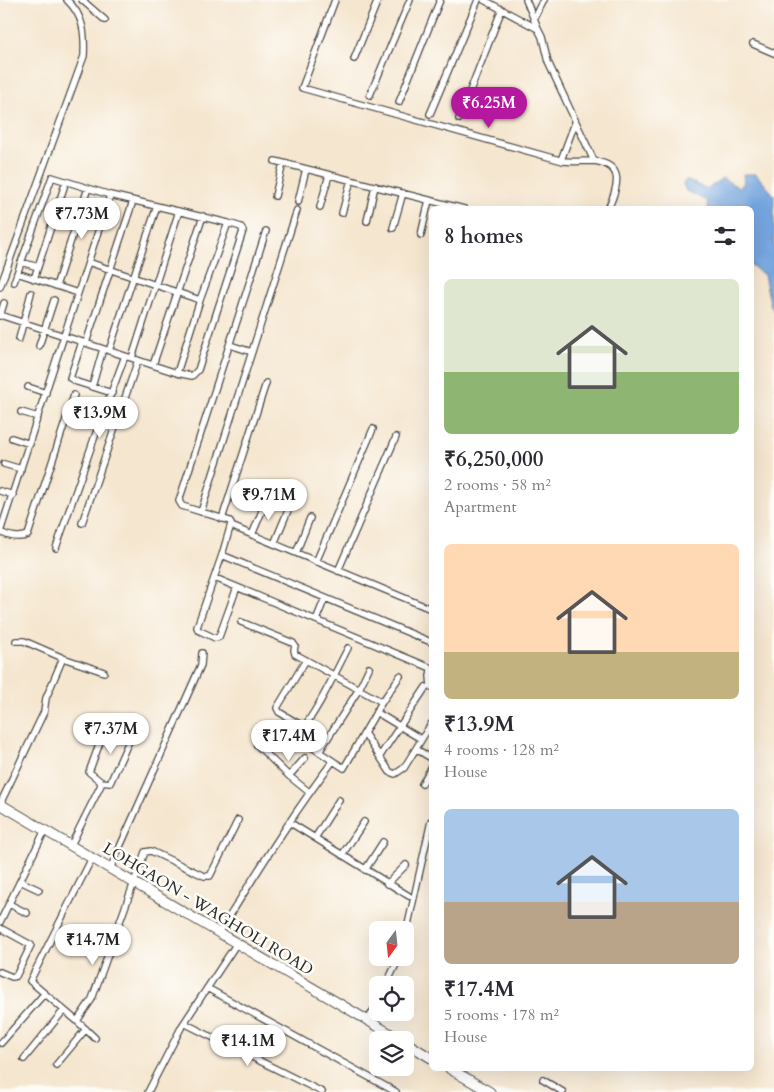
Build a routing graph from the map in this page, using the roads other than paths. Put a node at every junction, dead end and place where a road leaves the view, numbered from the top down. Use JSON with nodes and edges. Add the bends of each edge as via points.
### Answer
{"nodes":[{"id":1,"x":66,"y":0,"type":"edge"},
{"id":2,"x":82,"y":0,"type":"edge"},
{"id":3,"x":335,"y":0,"type":"edge"},
{"id":4,"x":378,"y":0,"type":"edge"},
{"id":5,"x":410,"y":0,"type":"edge"},
{"id":6,"x":440,"y":0,"type":"edge"},
{"id":7,"x":478,"y":0,"type":"edge"},
{"id":8,"x":484,"y":0,"type":"edge"},
{"id":9,"x":526,"y":0,"type":"edge"},
{"id":10,"x":544,"y":0,"type":"edge"},
{"id":11,"x":502,"y":9,"type":"junction"},
{"id":12,"x":105,"y":20,"type":"dead end"},
{"id":13,"x":534,"y":20,"type":"junction"},
{"id":14,"x":538,"y":29,"type":"junction"},
{"id":15,"x":753,"y":44,"type":"dead end"},
{"id":16,"x":774,"y":53,"type":"edge"},
{"id":17,"x":354,"y":59,"type":"dead end"},
{"id":18,"x":370,"y":95,"type":"dead end"},
{"id":19,"x":399,"y":102,"type":"dead end"},
{"id":20,"x":430,"y":114,"type":"dead end"},
{"id":21,"x":459,"y":119,"type":"dead end"},
{"id":22,"x":575,"y":122,"type":"junction"},
{"id":23,"x":561,"y":160,"type":"junction"},
{"id":24,"x":275,"y":161,"type":"dead end"},
{"id":25,"x":594,"y":161,"type":"junction"},
{"id":26,"x":284,"y":163,"type":"junction"},
{"id":27,"x":306,"y":169,"type":"junction"},
{"id":28,"x":329,"y":175,"type":"junction"},
{"id":29,"x":351,"y":180,"type":"junction"},
{"id":30,"x":66,"y":181,"type":"junction"},
{"id":31,"x":375,"y":186,"type":"junction"},
{"id":32,"x":88,"y":188,"type":"junction"},
{"id":33,"x":403,"y":193,"type":"junction"},
{"id":34,"x":110,"y":195,"type":"junction"},
{"id":35,"x":275,"y":196,"type":"dead end"},
{"id":36,"x":134,"y":200,"type":"junction"},
{"id":37,"x":429,"y":200,"type":"junction"},
{"id":38,"x":298,"y":202,"type":"dead end"},
{"id":39,"x":157,"y":206,"type":"junction"},
{"id":40,"x":449,"y":206,"type":"edge"},
{"id":41,"x":609,"y":206,"type":"edge"},
{"id":42,"x":320,"y":208,"type":"dead end"},
{"id":43,"x":297,"y":210,"type":"dead end"},
{"id":44,"x":179,"y":211,"type":"junction"},
{"id":45,"x":342,"y":213,"type":"dead end"},
{"id":46,"x":203,"y":216,"type":"junction"},
{"id":47,"x":367,"y":221,"type":"dead end"},
{"id":48,"x":228,"y":223,"type":"junction"},
{"id":49,"x":393,"y":228,"type":"dead end"},
{"id":50,"x":266,"y":231,"type":"dead end"},
{"id":51,"x":421,"y":235,"type":"dead end"},
{"id":52,"x":21,"y":262,"type":"junction"},
{"id":53,"x":88,"y":262,"type":"junction"},
{"id":54,"x":38,"y":267,"type":"junction"},
{"id":55,"x":111,"y":270,"type":"junction"},
{"id":56,"x":17,"y":273,"type":"junction"},
{"id":57,"x":133,"y":277,"type":"junction"},
{"id":58,"x":34,"y":279,"type":"junction"},
{"id":59,"x":14,"y":282,"type":"dead end"},
{"id":60,"x":156,"y":285,"type":"junction"},
{"id":61,"x":56,"y":286,"type":"junction"},
{"id":62,"x":0,"y":287,"type":"edge"},
{"id":63,"x":31,"y":292,"type":"dead end"},
{"id":64,"x":178,"y":292,"type":"junction"},
{"id":65,"x":78,"y":294,"type":"junction"},
{"id":66,"x":54,"y":300,"type":"dead end"},
{"id":67,"x":200,"y":300,"type":"junction"},
{"id":68,"x":4,"y":303,"type":"dead end"},
{"id":69,"x":0,"y":315,"type":"edge"},
{"id":70,"x":24,"y":323,"type":"junction"},
{"id":71,"x":44,"y":329,"type":"junction"},
{"id":72,"x":65,"y":336,"type":"junction"},
{"id":73,"x":18,"y":339,"type":"dead end"},
{"id":74,"x":84,"y":342,"type":"junction"},
{"id":75,"x":230,"y":345,"type":"junction"},
{"id":76,"x":39,"y":346,"type":"dead end"},
{"id":77,"x":106,"y":350,"type":"junction"},
{"id":78,"x":252,"y":352,"type":"junction"},
{"id":79,"x":124,"y":356,"type":"junction"},
{"id":80,"x":135,"y":359,"type":"junction"},
{"id":81,"x":154,"y":365,"type":"junction"},
{"id":82,"x":178,"y":373,"type":"junction"},
{"id":83,"x":266,"y":383,"type":"dead end"},
{"id":84,"x":28,"y":387,"type":"dead end"},
{"id":85,"x":92,"y":387,"type":"junction"},
{"id":86,"x":46,"y":393,"type":"junction"},
{"id":87,"x":112,"y":393,"type":"junction"},
{"id":88,"x":74,"y":395,"type":"dead end"},
{"id":89,"x":21,"y":412,"type":"dead end"},
{"id":90,"x":38,"y":417,"type":"junction"},
{"id":91,"x":373,"y":429,"type":"dead end"},
{"id":92,"x":396,"y":437,"type":"dead end"},
{"id":93,"x":12,"y":438,"type":"dead end"},
{"id":94,"x":30,"y":444,"type":"junction"},
{"id":95,"x":4,"y":464,"type":"dead end"},
{"id":96,"x":21,"y":469,"type":"junction"},
{"id":97,"x":0,"y":491,"type":"edge"},
{"id":98,"x":13,"y":495,"type":"junction"},
{"id":99,"x":267,"y":499,"type":"dead end"},
{"id":100,"x":289,"y":508,"type":"dead end"},
{"id":101,"x":201,"y":512,"type":"junction"},
{"id":102,"x":222,"y":518,"type":"junction"},
{"id":103,"x":310,"y":518,"type":"dead end"},
{"id":104,"x":82,"y":524,"type":"dead end"},
{"id":105,"x":230,"y":526,"type":"junction"},
{"id":106,"x":0,"y":532,"type":"edge"},
{"id":107,"x":252,"y":535,"type":"junction"},
{"id":108,"x":274,"y":544,"type":"junction"},
{"id":109,"x":56,"y":548,"type":"dead end"},
{"id":110,"x":296,"y":553,"type":"junction"},
{"id":111,"x":222,"y":555,"type":"junction"},
{"id":112,"x":316,"y":562,"type":"junction"},
{"id":113,"x":338,"y":571,"type":"junction"},
{"id":114,"x":215,"y":578,"type":"junction"},
{"id":115,"x":237,"y":587,"type":"junction"},
{"id":116,"x":325,"y":598,"type":"junction"},
{"id":117,"x":429,"y":608,"type":"edge"},
{"id":118,"x":316,"y":620,"type":"junction"},
{"id":119,"x":241,"y":622,"type":"dead end"},
{"id":120,"x":16,"y":641,"type":"dead end"},
{"id":121,"x":429,"y":641,"type":"edge"},
{"id":122,"x":348,"y":648,"type":"dead end"},
{"id":123,"x":202,"y":653,"type":"dead end"},
{"id":124,"x":63,"y":658,"type":"junction"},
{"id":125,"x":306,"y":660,"type":"junction"},
{"id":126,"x":369,"y":668,"type":"dead end"},
{"id":127,"x":429,"y":668,"type":"edge"},
{"id":128,"x":104,"y":672,"type":"dead end"},
{"id":129,"x":334,"y":676,"type":"junction"},
{"id":130,"x":400,"y":676,"type":"dead end"},
{"id":131,"x":429,"y":687,"type":"edge"},
{"id":132,"x":360,"y":689,"type":"junction"},
{"id":133,"x":382,"y":702,"type":"junction"},
{"id":134,"x":376,"y":712,"type":"junction"},
{"id":135,"x":400,"y":726,"type":"junction"},
{"id":136,"x":304,"y":727,"type":"junction"},
{"id":137,"x":429,"y":727,"type":"edge"},
{"id":138,"x":364,"y":732,"type":"junction"},
{"id":139,"x":421,"y":739,"type":"junction"},
{"id":140,"x":128,"y":742,"type":"dead end"},
{"id":141,"x":99,"y":745,"type":"dead end"},
{"id":142,"x":257,"y":745,"type":"dead end"},
{"id":143,"x":416,"y":749,"type":"junction"},
{"id":144,"x":319,"y":752,"type":"junction"},
{"id":145,"x":380,"y":756,"type":"junction"},
{"id":146,"x":429,"y":757,"type":"edge"},
{"id":147,"x":305,"y":758,"type":"dead end"},
{"id":148,"x":333,"y":761,"type":"junction"},
{"id":149,"x":429,"y":772,"type":"edge"},
{"id":150,"x":289,"y":776,"type":"junction"},
{"id":151,"x":101,"y":782,"type":"junction"},
{"id":152,"x":422,"y":784,"type":"dead end"},
{"id":153,"x":309,"y":792,"type":"junction"},
{"id":154,"x":339,"y":800,"type":"dead end"},
{"id":155,"x":0,"y":804,"type":"edge"},
{"id":156,"x":238,"y":820,"type":"dead end"},
{"id":157,"x":289,"y":822,"type":"junction"},
{"id":158,"x":364,"y":822,"type":"dead end"},
{"id":159,"x":45,"y":830,"type":"junction"},
{"id":160,"x":429,"y":831,"type":"edge"},
{"id":161,"x":315,"y":838,"type":"junction"},
{"id":162,"x":383,"y":842,"type":"dead end"},
{"id":163,"x":71,"y":845,"type":"junction"},
{"id":164,"x":342,"y":855,"type":"junction"},
{"id":165,"x":92,"y":858,"type":"junction"},
{"id":166,"x":406,"y":865,"type":"dead end"},
{"id":167,"x":110,"y":868,"type":"junction"},
{"id":168,"x":365,"y":870,"type":"junction"},
{"id":169,"x":20,"y":880,"type":"junction"},
{"id":170,"x":135,"y":883,"type":"junction"},
{"id":171,"x":387,"y":884,"type":"junction"},
{"id":172,"x":39,"y":890,"type":"dead end"},
{"id":173,"x":409,"y":896,"type":"dead end"},
{"id":174,"x":9,"y":904,"type":"junction"},
{"id":175,"x":27,"y":914,"type":"dead end"},
{"id":176,"x":409,"y":921,"type":"edge"},
{"id":177,"x":0,"y":922,"type":"edge"},
{"id":178,"x":0,"y":928,"type":"edge"},
{"id":179,"x":219,"y":933,"type":"junction"},
{"id":180,"x":237,"y":943,"type":"junction"},
{"id":181,"x":0,"y":972,"type":"edge"},
{"id":182,"x":207,"y":988,"type":"junction"},
{"id":183,"x":44,"y":994,"type":"junction"},
{"id":184,"x":64,"y":1010,"type":"junction"},
{"id":185,"x":368,"y":1020,"type":"joint"},
{"id":186,"x":77,"y":1021,"type":"junction"},
{"id":187,"x":184,"y":1023,"type":"junction"},
{"id":188,"x":86,"y":1029,"type":"junction"},
{"id":189,"x":386,"y":1031,"type":"edge"},
{"id":190,"x":95,"y":1038,"type":"dead end"},
{"id":191,"x":1,"y":1043,"type":"edge"},
{"id":192,"x":414,"y":1048,"type":"edge"},
{"id":193,"x":429,"y":1057,"type":"edge"},
{"id":194,"x":24,"y":1059,"type":"dead end"},
{"id":195,"x":56,"y":1065,"type":"dead end"},
{"id":196,"x":453,"y":1071,"type":"edge"},
{"id":197,"x":543,"y":1080,"type":"dead end"},
{"id":198,"x":148,"y":1092,"type":"edge"},
{"id":199,"x":322,"y":1092,"type":"edge"},
{"id":200,"x":396,"y":1092,"type":"edge"},
{"id":201,"x":490,"y":1092,"type":"edge"},
{"id":202,"x":563,"y":1092,"type":"edge"}],
"edges":[{"from":1,"to":62,"type":"street","via":[[75,8],[85,35],[84,56]]},
{"from":2,"to":12,"type":"street"},
{"from":3,"to":23,"type":"street","via":[[302,88]]},
{"from":4,"to":17,"type":"street"},
{"from":5,"to":18,"type":"street"},
{"from":6,"to":19,"type":"street"},
{"from":7,"to":20,"type":"street"},
{"from":8,"to":11,"type":"street"},
{"from":9,"to":13,"type":"street"},
{"from":10,"to":13,"type":"street"},
{"from":11,"to":14,"type":"street"},
{"from":11,"to":21,"type":"street"},
{"from":13,"to":14,"type":"street"},
{"from":14,"to":22,"type":"street","via":[[548,62]]},
{"from":15,"to":16,"type":"street"},
{"from":22,"to":23,"type":"street"},
{"from":22,"to":25,"type":"street"},
{"from":23,"to":25,"type":"street"},
{"from":24,"to":26,"type":"street"},
{"from":25,"to":41,"type":"street","via":[[609,166],[617,176],[617,188]]},
{"from":26,"to":27,"type":"street"},
{"from":26,"to":35,"type":"street"},
{"from":27,"to":28,"type":"street"},
{"from":27,"to":38,"type":"street"},
{"from":28,"to":29,"type":"street"},
{"from":28,"to":42,"type":"street"},
{"from":29,"to":31,"type":"street"},
{"from":29,"to":45,"type":"street"},
{"from":30,"to":32,"type":"street"},
{"from":30,"to":52,"type":"street","via":[[51,178]]},
{"from":30,"to":54,"type":"street"},
{"from":31,"to":33,"type":"street"},
{"from":31,"to":47,"type":"street"},
{"from":32,"to":34,"type":"street"},
{"from":32,"to":61,"type":"street"},
{"from":33,"to":37,"type":"street"},
{"from":33,"to":49,"type":"street"},
{"from":34,"to":36,"type":"street"},
{"from":34,"to":53,"type":"street"},
{"from":36,"to":39,"type":"street"},
{"from":36,"to":55,"type":"street"},
{"from":37,"to":40,"type":"street"},
{"from":37,"to":51,"type":"street"},
{"from":39,"to":44,"type":"street"},
{"from":39,"to":57,"type":"street"},
{"from":43,"to":78,"type":"street"},
{"from":44,"to":46,"type":"street"},
{"from":44,"to":60,"type":"street"},
{"from":46,"to":48,"type":"street"},
{"from":46,"to":64,"type":"street"},
{"from":48,"to":67,"type":"street"},
{"from":48,"to":82,"type":"street","via":[[242,227],[243,231],[198,370],[192,376]]},
{"from":50,"to":75,"type":"street"},
{"from":52,"to":54,"type":"street"},
{"from":52,"to":56,"type":"street"},
{"from":53,"to":55,"type":"street"},
{"from":53,"to":65,"type":"street"},
{"from":54,"to":58,"type":"street"},
{"from":55,"to":57,"type":"street"},
{"from":55,"to":74,"type":"street"},
{"from":56,"to":58,"type":"street"},
{"from":56,"to":59,"type":"street"},
{"from":57,"to":60,"type":"street"},
{"from":57,"to":77,"type":"street"},
{"from":58,"to":61,"type":"street"},
{"from":60,"to":64,"type":"street"},
{"from":60,"to":80,"type":"street"},
{"from":61,"to":65,"type":"street"},
{"from":63,"to":70,"type":"street"},
{"from":64,"to":67,"type":"street"},
{"from":64,"to":81,"type":"street"},
{"from":65,"to":72,"type":"street"},
{"from":66,"to":71,"type":"street"},
{"from":67,"to":82,"type":"street"},
{"from":68,"to":69,"type":"street"},
{"from":69,"to":70,"type":"street"},
{"from":70,"to":71,"type":"street"},
{"from":70,"to":73,"type":"street"},
{"from":71,"to":72,"type":"street"},
{"from":71,"to":76,"type":"street"},
{"from":72,"to":74,"type":"street"},
{"from":72,"to":86,"type":"street"},
{"from":74,"to":77,"type":"street"},
{"from":74,"to":85,"type":"street","via":[[70,378]]},
{"from":75,"to":78,"type":"street"},
{"from":75,"to":101,"type":"street","via":[[179,501],[182,506]]},
{"from":77,"to":79,"type":"street"},
{"from":77,"to":85,"type":"street"},
{"from":78,"to":101,"type":"street"},
{"from":79,"to":80,"type":"street"},
{"from":79,"to":87,"type":"street"},
{"from":80,"to":81,"type":"street"},
{"from":80,"to":104,"type":"street"},
{"from":81,"to":82,"type":"street"},
{"from":83,"to":102,"type":"street"},
{"from":84,"to":86,"type":"street"},
{"from":85,"to":87,"type":"street"},
{"from":86,"to":90,"type":"street"},
{"from":87,"to":109,"type":"street"},
{"from":88,"to":106,"type":"street","via":[[28,535],[9,536]]},
{"from":89,"to":90,"type":"street"},
{"from":90,"to":94,"type":"street"},
{"from":91,"to":112,"type":"street"},
{"from":92,"to":113,"type":"street"},
{"from":93,"to":94,"type":"street"},
{"from":94,"to":96,"type":"street"},
{"from":95,"to":96,"type":"street"},
{"from":96,"to":98,"type":"street"},
{"from":97,"to":98,"type":"street"},
{"from":98,"to":106,"type":"street"},
{"from":99,"to":107,"type":"street"},
{"from":100,"to":108,"type":"street"},
{"from":101,"to":102,"type":"street"},
{"from":102,"to":105,"type":"street","via":[[230,522]]},
{"from":103,"to":110,"type":"street"},
{"from":105,"to":107,"type":"street"},
{"from":105,"to":111,"type":"street"},
{"from":107,"to":108,"type":"street"},
{"from":108,"to":110,"type":"street"},
{"from":110,"to":112,"type":"street"},
{"from":111,"to":114,"type":"street"},
{"from":111,"to":116,"type":"street"},
{"from":112,"to":113,"type":"street"},
{"from":113,"to":117,"type":"street"},
{"from":114,"to":115,"type":"street"},
{"from":114,"to":115,"type":"street","via":[[197,629],[215,638],[220,635]]},
{"from":115,"to":118,"type":"street"},
{"from":116,"to":118,"type":"street"},
{"from":116,"to":121,"type":"street"},
{"from":118,"to":127,"type":"street"},
{"from":119,"to":125,"type":"street","via":[[293,643],[295,654]]},
{"from":120,"to":124,"type":"street","via":[[24,641]]},
{"from":122,"to":129,"type":"street"},
{"from":123,"to":167,"type":"street","via":[[201,665]]},
{"from":124,"to":128,"type":"street"},
{"from":124,"to":155,"type":"street","via":[[46,698],[44,712]]},
{"from":125,"to":129,"type":"street"},
{"from":125,"to":136,"type":"street","via":[[277,708]]},
{"from":126,"to":132,"type":"street"},
{"from":129,"to":132,"type":"street"},
{"from":129,"to":136,"type":"street"},
{"from":130,"to":133,"type":"street"},
{"from":131,"to":135,"type":"street"},
{"from":132,"to":133,"type":"street"},
{"from":132,"to":144,"type":"street"},
{"from":133,"to":134,"type":"street"},
{"from":134,"to":135,"type":"street"},
{"from":134,"to":138,"type":"street"},
{"from":135,"to":139,"type":"street"},
{"from":135,"to":145,"type":"street"},
{"from":136,"to":144,"type":"street","via":[[297,737]]},
{"from":137,"to":139,"type":"street"},
{"from":138,"to":145,"type":"street"},
{"from":138,"to":148,"type":"street","via":[[344,768]]},
{"from":139,"to":143,"type":"street"},
{"from":140,"to":151,"type":"street","via":[[110,783]]},
{"from":141,"to":151,"type":"street","via":[[89,772]]},
{"from":142,"to":150,"type":"street"},
{"from":143,"to":145,"type":"street","via":[[404,768],[395,774],[390,772]]},
{"from":143,"to":146,"type":"street"},
{"from":144,"to":148,"type":"street"},
{"from":147,"to":150,"type":"street"},
{"from":148,"to":153,"type":"street"},
{"from":149,"to":152,"type":"street"},
{"from":150,"to":153,"type":"street"},
{"from":151,"to":163,"type":"street"},
{"from":153,"to":157,"type":"street"},
{"from":154,"to":161,"type":"street"},
{"from":155,"to":159,"type":"main road","name":"LOHGAON - WAGHOLI ROAD"},
{"from":156,"to":170,"type":"street","via":[[210,876],[149,850],[143,854]]},
{"from":157,"to":161,"type":"street"},
{"from":157,"to":179,"type":"street"},
{"from":158,"to":164,"type":"street"},
{"from":159,"to":163,"type":"main road","name":"LOHGAON - WAGHOLI ROAD"},
{"from":159,"to":169,"type":"street"},
{"from":160,"to":176,"type":"street"},
{"from":161,"to":164,"type":"street"},
{"from":162,"to":168,"type":"street"},
{"from":163,"to":165,"type":"main road","name":"LOHGAON - WAGHOLI ROAD"},
{"from":164,"to":168,"type":"street"},
{"from":165,"to":167,"type":"main road","name":"LOHGAON - WAGHOLI ROAD"},
{"from":165,"to":183,"type":"street","via":[[31,980]]},
{"from":166,"to":171,"type":"street"},
{"from":167,"to":170,"type":"main road","name":"LOHGAON - WAGHOLI ROAD"},
{"from":168,"to":171,"type":"street"},
{"from":169,"to":172,"type":"street"},
{"from":169,"to":174,"type":"street"},
{"from":170,"to":179,"type":"main road","name":"LOHGAON - WAGHOLI ROAD"},
{"from":170,"to":186,"type":"street","via":[[92,998]]},
{"from":171,"to":173,"type":"street"},
{"from":174,"to":175,"type":"street"},
{"from":174,"to":177,"type":"street"},
{"from":178,"to":181,"type":"street","via":[[31,945],[16,976]]},
{"from":179,"to":180,"type":"main road","name":"LOHGAON - WAGHOLI ROAD"},
{"from":180,"to":182,"type":"street"},
{"from":180,"to":185,"type":"main road","name":"LOHGAON - WAGHOLI ROAD"},
{"from":182,"to":187,"type":"street"},
{"from":182,"to":200,"type":"street"},
{"from":183,"to":184,"type":"street"},
{"from":183,"to":191,"type":"street"},
{"from":184,"to":186,"type":"street"},
{"from":184,"to":194,"type":"street"},
{"from":185,"to":189,"type":"main road","name":"LOHGAON - WAGHOLI ROAD"},
{"from":186,"to":188,"type":"street"},
{"from":187,"to":198,"type":"street"},
{"from":187,"to":199,"type":"street"},
{"from":188,"to":190,"type":"street"},
{"from":188,"to":195,"type":"street"},
{"from":192,"to":193,"type":"main road"},
{"from":196,"to":201,"type":"main road"},
{"from":197,"to":202,"type":"street"}]}
